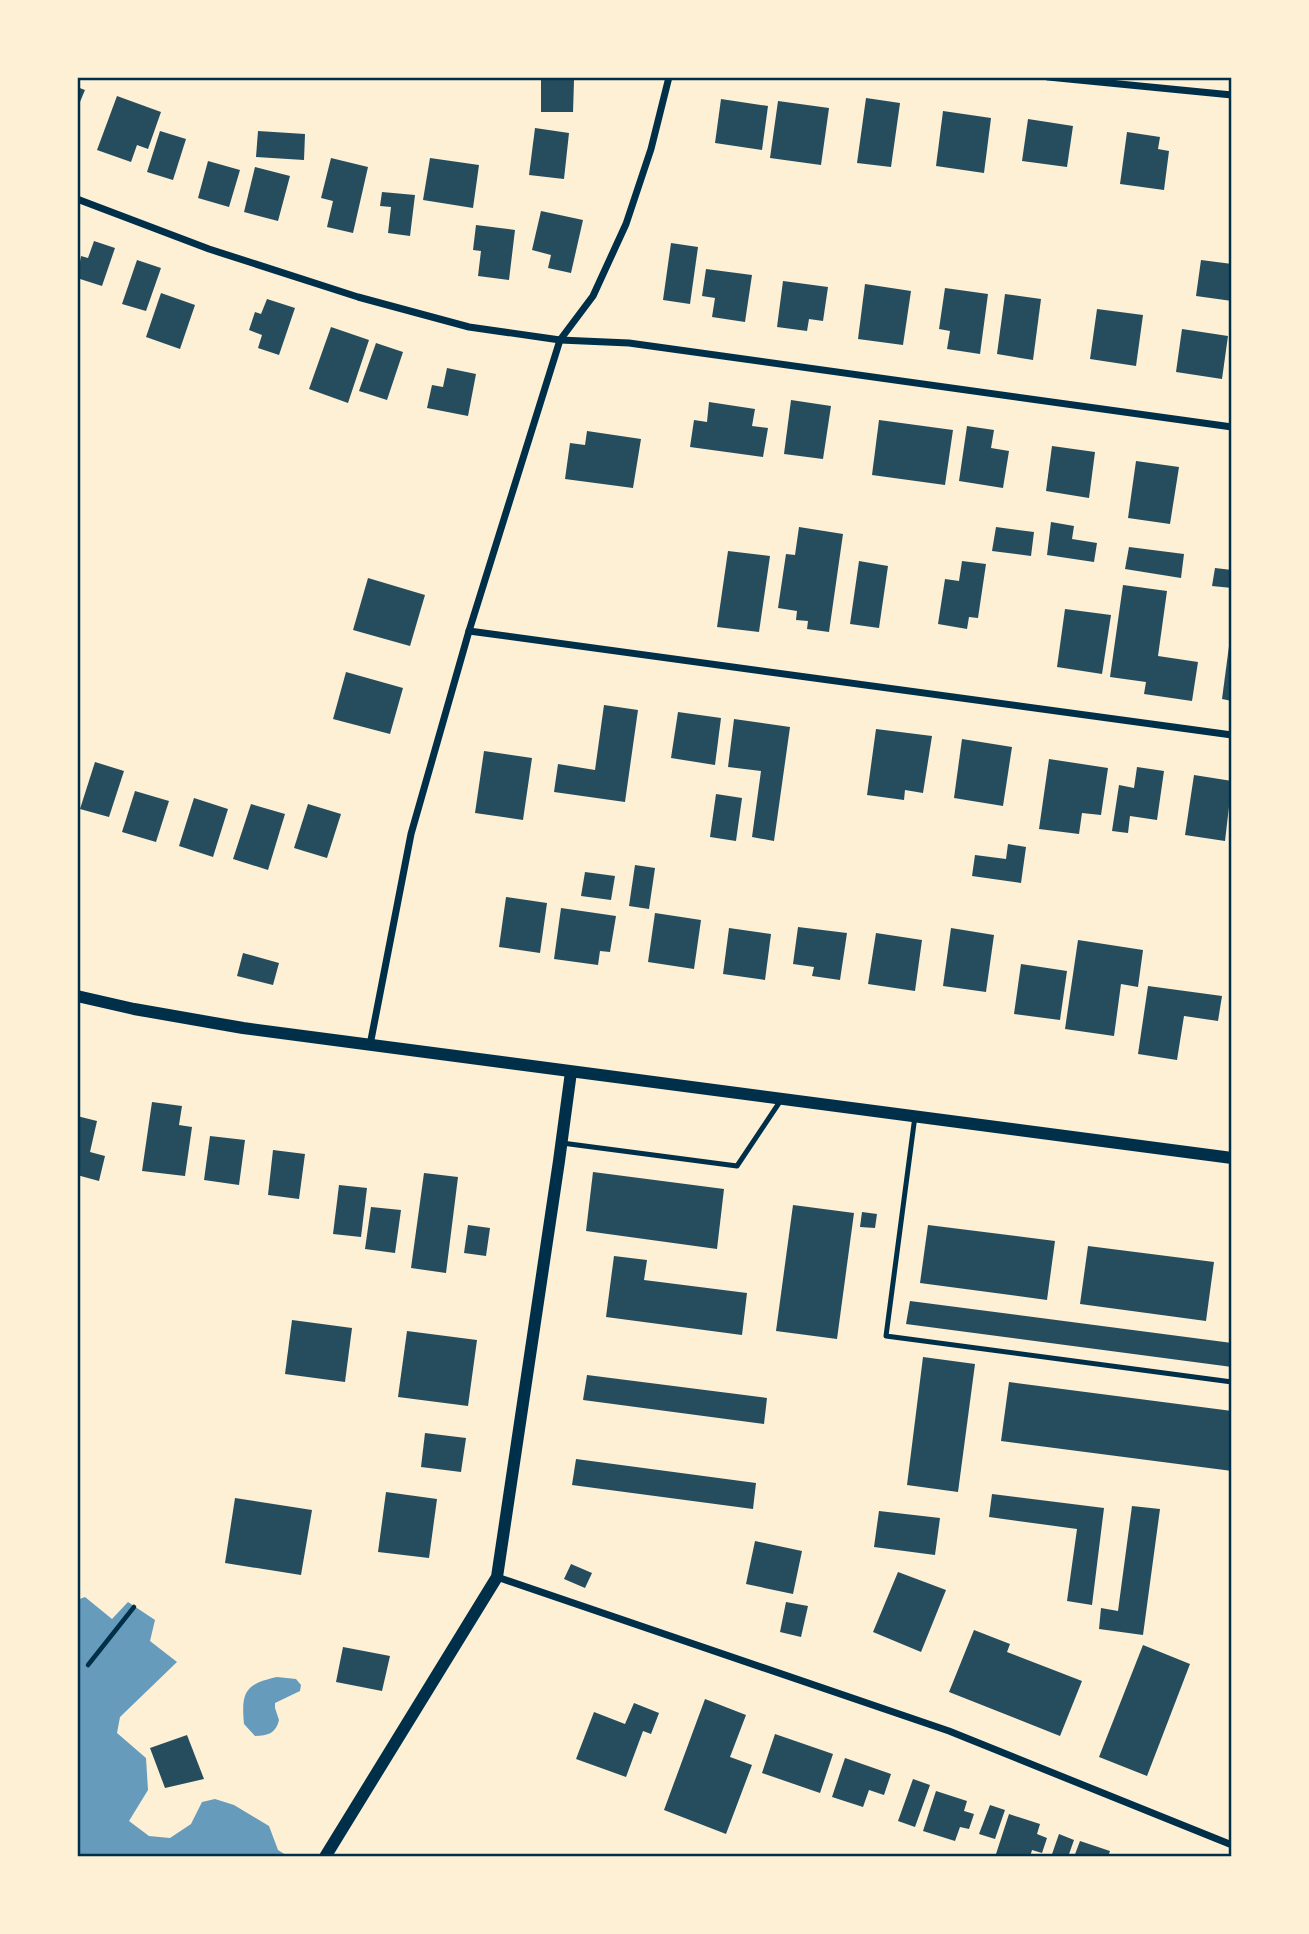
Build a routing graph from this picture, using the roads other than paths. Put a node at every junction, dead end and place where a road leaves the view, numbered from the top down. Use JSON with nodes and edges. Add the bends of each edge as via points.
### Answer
{"nodes":[{"id":1,"x":669,"y":77,"type":"edge"},
{"id":2,"x":1048,"y":77,"type":"edge"},
{"id":3,"x":1232,"y":95,"type":"edge"},
{"id":4,"x":77,"y":199,"type":"edge"},
{"id":5,"x":560,"y":340,"type":"junction"},
{"id":6,"x":1232,"y":427,"type":"edge"},
{"id":7,"x":469,"y":631,"type":"junction"},
{"id":8,"x":1232,"y":735,"type":"edge"},
{"id":9,"x":77,"y":996,"type":"edge"},
{"id":10,"x":370,"y":1045,"type":"junction"},
{"id":11,"x":571,"y":1072,"type":"junction"},
{"id":12,"x":782,"y":1098,"type":"junction"},
{"id":13,"x":915,"y":1116,"type":"junction"},
{"id":14,"x":562,"y":1143,"type":"junction"},
{"id":15,"x":1232,"y":1158,"type":"edge"},
{"id":16,"x":1232,"y":1382,"type":"edge"},
{"id":17,"x":497,"y":1577,"type":"junction"},
{"id":18,"x":1232,"y":1845,"type":"edge"},
{"id":19,"x":327,"y":1853,"type":"edge"}],
"edges":[{"from":1,"to":5,"type":"street","via":[[626,223],[593,296]]},
{"from":2,"to":3,"type":"street"},
{"from":4,"to":5,"type":"street","via":[[209,249],[358,296],[469,327]]},
{"from":5,"to":6,"type":"street","via":[[629,342]]},
{"from":5,"to":7,"type":"street"},
{"from":7,"to":8,"type":"street"},
{"from":7,"to":10,"type":"street","via":[[411,834]]},
{"from":9,"to":10,"type":"street","via":[[243,1028]]},
{"from":10,"to":11,"type":"street"},
{"from":11,"to":12,"type":"street"},
{"from":11,"to":14,"type":"street"},
{"from":12,"to":13,"type":"street"},
{"from":12,"to":14,"type":"lane","via":[[737,1166]]},
{"from":13,"to":15,"type":"street"},
{"from":13,"to":16,"type":"lane","via":[[886,1336]]},
{"from":14,"to":17,"type":"street"},
{"from":17,"to":18,"type":"street","via":[[949,1731]]},
{"from":17,"to":19,"type":"street"}]}
